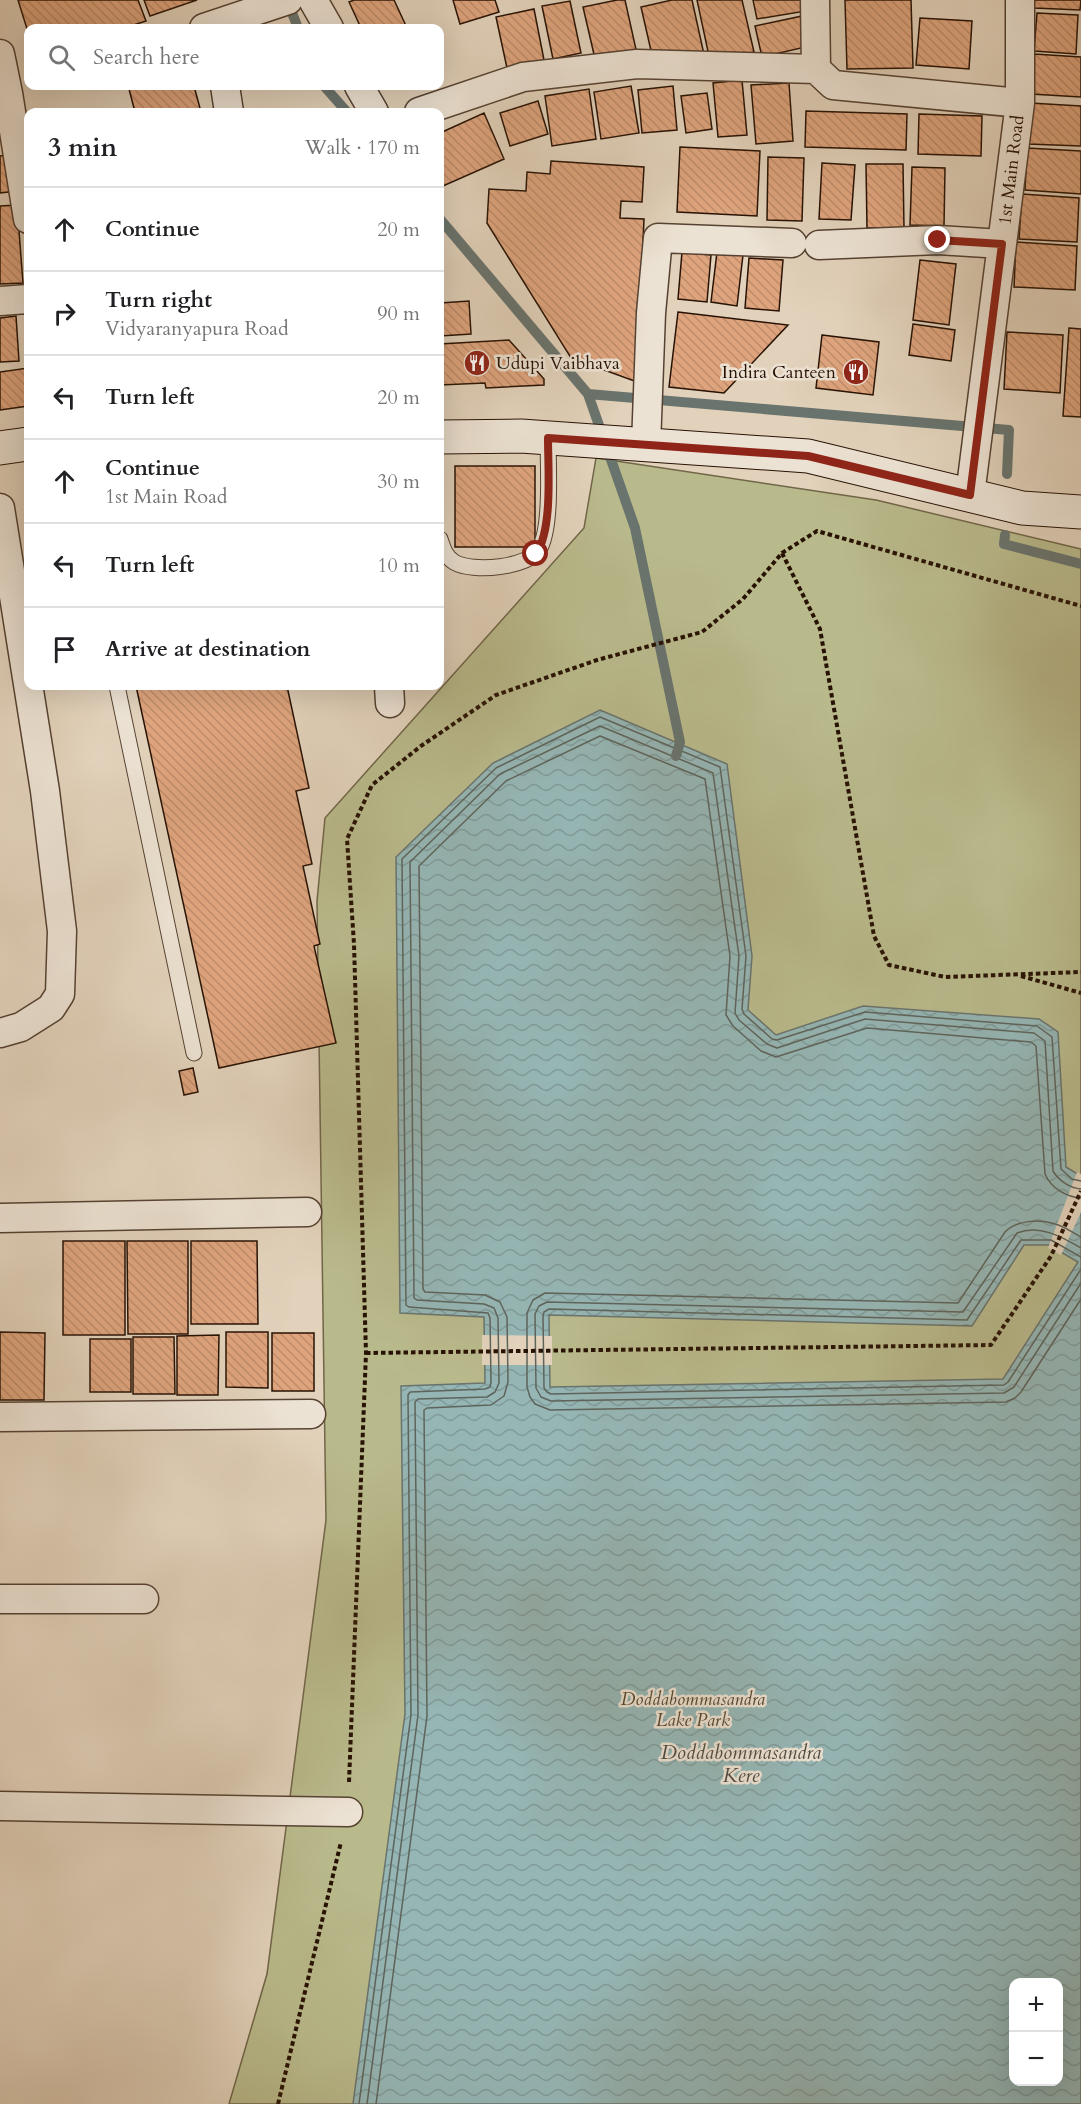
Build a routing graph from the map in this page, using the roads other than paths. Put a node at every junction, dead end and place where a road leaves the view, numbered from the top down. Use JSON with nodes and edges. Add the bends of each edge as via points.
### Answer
{"nodes":[{"id":1,"x":313,"y":0,"type":"edge"},
{"id":2,"x":815,"y":0,"type":"edge"},
{"id":3,"x":1020,"y":0,"type":"edge"},
{"id":4,"x":280,"y":3,"type":"edge"},
{"id":5,"x":220,"y":24,"type":"edge"},
{"id":6,"x":326,"y":24,"type":"edge"},
{"id":7,"x":0,"y":54,"type":"edge"},
{"id":8,"x":816,"y":69,"type":"junction"},
{"id":9,"x":19,"y":89,"type":"edge"},
{"id":10,"x":226,"y":90,"type":"edge"},
{"id":11,"x":361,"y":90,"type":"edge"},
{"id":12,"x":1020,"y":103,"type":"junction"},
{"id":13,"x":228,"y":108,"type":"edge"},
{"id":14,"x":372,"y":108,"type":"edge"},
{"id":15,"x":431,"y":108,"type":"edge"},
{"id":16,"x":24,"y":161,"type":"edge"},
{"id":17,"x":1002,"y":244,"type":"junction"},
{"id":18,"x":24,"y":299,"type":"edge"},
{"id":19,"x":0,"y":301,"type":"edge"},
{"id":20,"x":444,"y":437,"type":"edge"},
{"id":21,"x":548,"y":438,"type":"junction"},
{"id":22,"x":24,"y":445,"type":"edge"},
{"id":23,"x":646,"y":445,"type":"junction"},
{"id":24,"x":0,"y":448,"type":"edge"},
{"id":25,"x":970,"y":495,"type":"junction"},
{"id":26,"x":0,"y":508,"type":"edge"},
{"id":27,"x":1081,"y":512,"type":"edge"},
{"id":28,"x":444,"y":552,"type":"edge"},
{"id":29,"x":24,"y":659,"type":"edge"},
{"id":30,"x":29,"y":690,"type":"edge"},
{"id":31,"x":118,"y":690,"type":"edge"},
{"id":32,"x":0,"y":1033,"type":"edge"},
{"id":33,"x":194,"y":1053,"type":"dead end"},
{"id":34,"x":307,"y":1212,"type":"dead end"},
{"id":35,"x":0,"y":1218,"type":"edge"},
{"id":36,"x":311,"y":1414,"type":"dead end"},
{"id":37,"x":0,"y":1418,"type":"edge"},
{"id":38,"x":0,"y":1599,"type":"edge"},
{"id":39,"x":144,"y":1599,"type":"dead end"},
{"id":40,"x":0,"y":1806,"type":"edge"},
{"id":41,"x":348,"y":1812,"type":"road end"}],
"edges":[{"from":1,"to":6,"type":"street"},
{"from":2,"to":8,"type":"street"},
{"from":3,"to":12,"type":"street","name":"1st Main Road"},
{"from":4,"to":5,"type":"street"},
{"from":7,"to":9,"type":"street"},
{"from":8,"to":12,"type":"street","via":[[833,85]]},
{"from":8,"to":15,"type":"street","via":[[637,64],[523,78]]},
{"from":9,"to":16,"type":"street"},
{"from":10,"to":13,"type":"street"},
{"from":11,"to":14,"type":"street"},
{"from":12,"to":17,"type":"street","name":"1st Main Road"},
{"from":17,"to":23,"type":"street","via":[[938,240],[806,244],[658,238]]},
{"from":17,"to":25,"type":"street","name":"1st Main Road"},
{"from":18,"to":19,"type":"street"},
{"from":20,"to":21,"type":"main road"},
{"from":21,"to":23,"type":"main road"},
{"from":21,"to":28,"type":"lane","via":[[545,530],[536,554],[502,566],[471,568],[454,562]]},
{"from":22,"to":24,"type":"main road"},
{"from":23,"to":25,"type":"main road","via":[[808,456]]},
{"from":25,"to":27,"type":"main road","via":[[1022,508]]},
{"from":26,"to":29,"type":"street"},
{"from":30,"to":32,"type":"street","via":[[62,931],[60,994],[51,1008],[21,1027]]},
{"from":31,"to":33,"type":"lane"},
{"from":34,"to":35,"type":"street"},
{"from":36,"to":37,"type":"street"},
{"from":38,"to":39,"type":"street"},
{"from":40,"to":41,"type":"street"}]}
